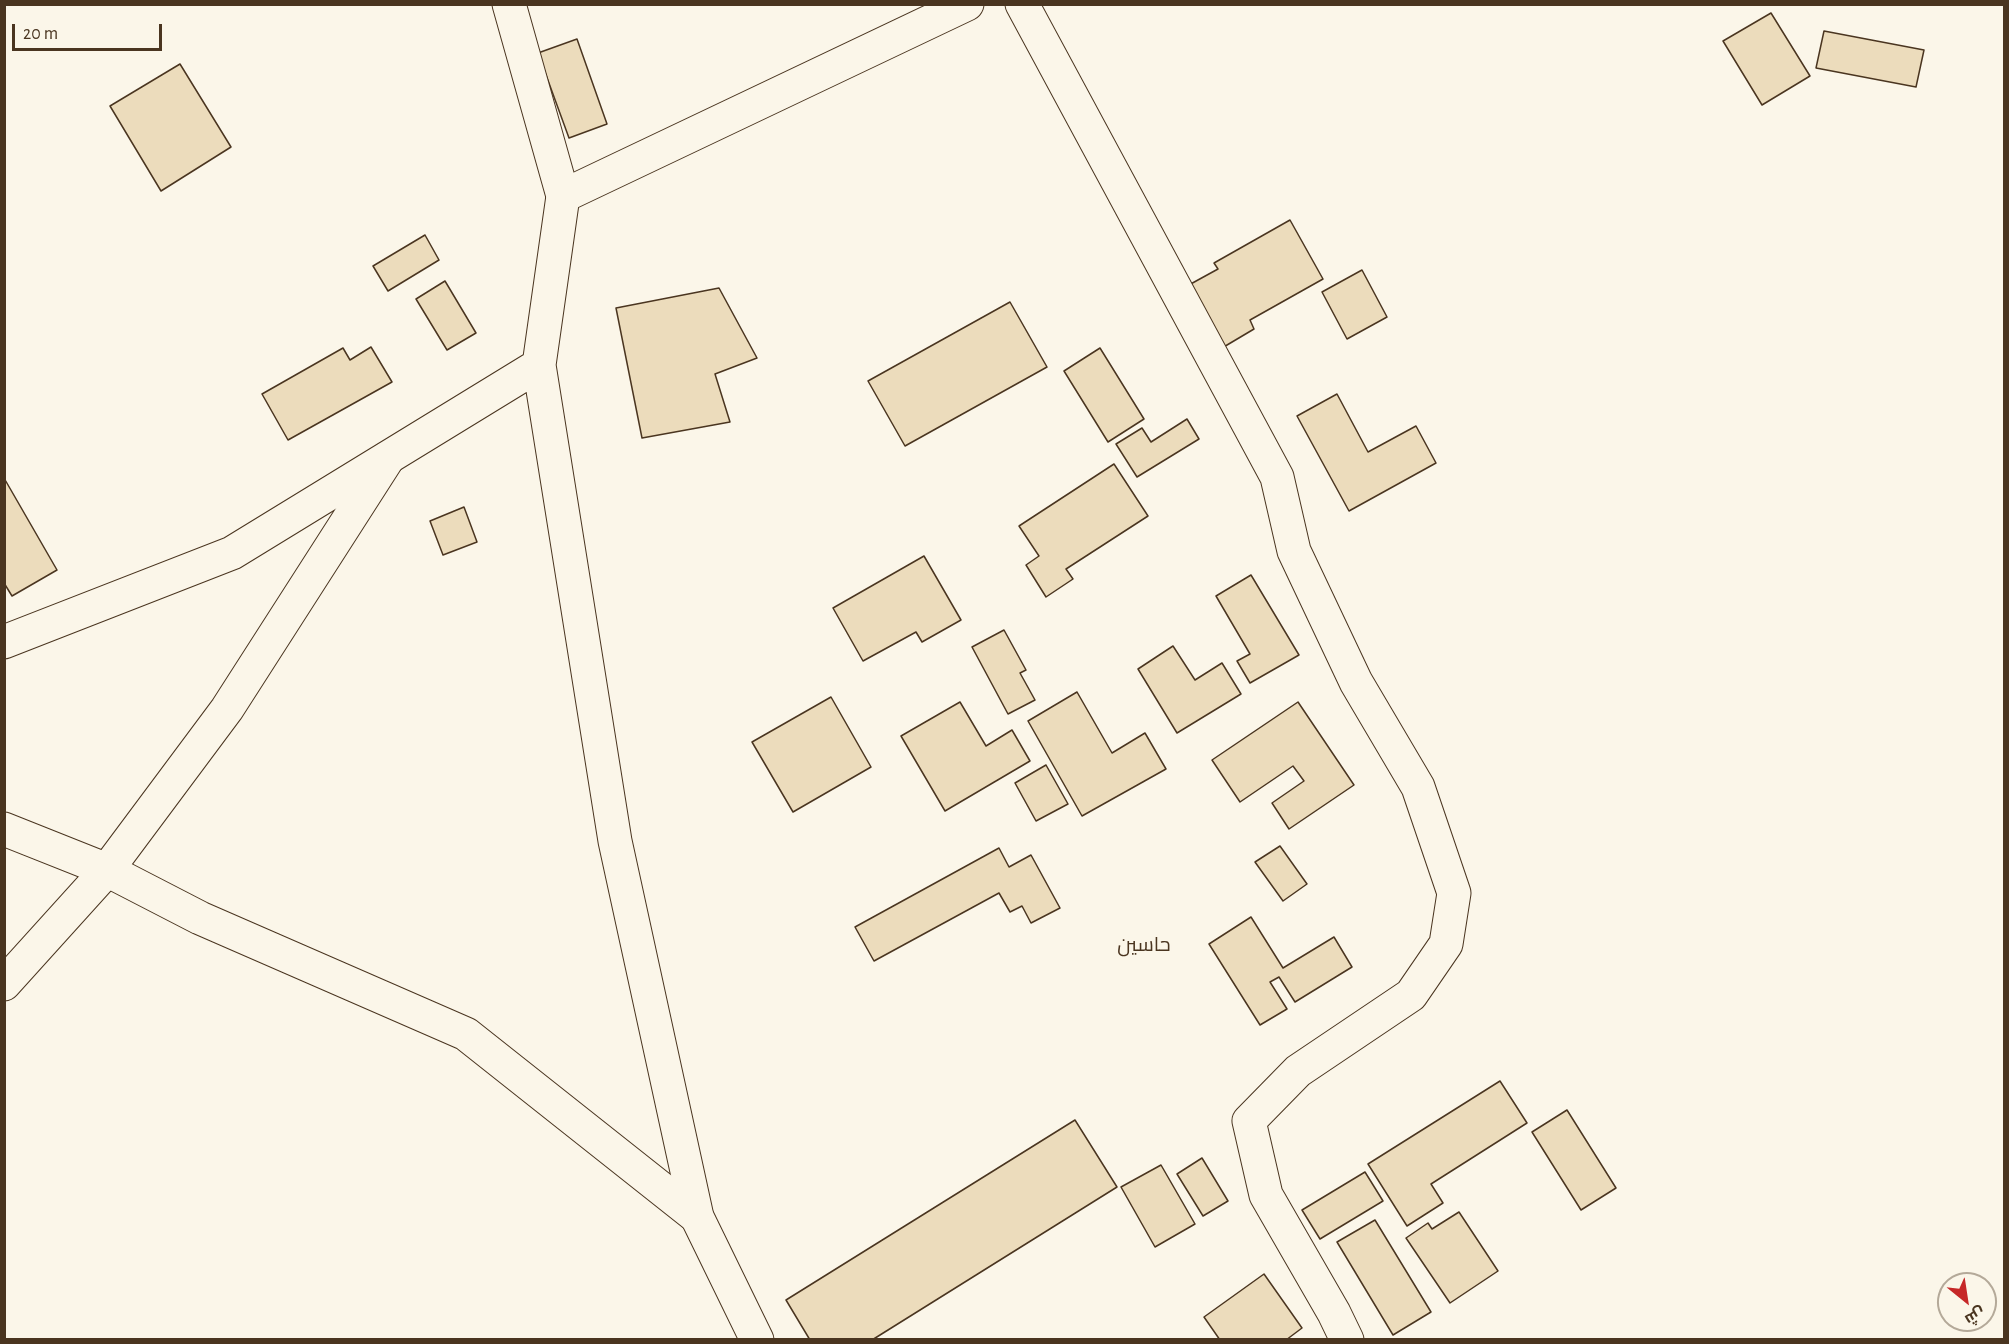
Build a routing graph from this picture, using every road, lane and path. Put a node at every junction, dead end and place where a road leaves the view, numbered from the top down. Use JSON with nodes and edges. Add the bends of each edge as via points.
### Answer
{"nodes":[{"id":1,"x":508,"y":4,"type":"edge"},
{"id":2,"x":967,"y":4,"type":"edge"},
{"id":3,"x":1022,"y":4,"type":"edge"},
{"id":4,"x":563,"y":196,"type":"junction"},
{"id":5,"x":539,"y":364,"type":"junction"},
{"id":6,"x":388,"y":458,"type":"junction"},
{"id":7,"x":4,"y":642,"type":"edge"},
{"id":8,"x":4,"y":829,"type":"edge"},
{"id":9,"x":106,"y":870,"type":"junction"},
{"id":10,"x":4,"y":984,"type":"edge"},
{"id":11,"x":697,"y":1217,"type":"junction"},
{"id":12,"x":757,"y":1340,"type":"edge"},
{"id":13,"x":1347,"y":1340,"type":"edge"}],
"edges":[{"from":1,"to":4,"type":"street"},
{"from":2,"to":4,"type":"street"},
{"from":3,"to":13,"type":"street","via":[[1277,477],[1294,551],[1356,682],[1418,787],[1454,893],[1446,944],[1411,995],[1298,1071],[1249,1121],[1266,1195]]},
{"from":4,"to":5,"type":"street"},
{"from":5,"to":6,"type":"street"},
{"from":5,"to":11,"type":"street","via":[[615,841]]},
{"from":6,"to":7,"type":"street","via":[[232,553]]},
{"from":6,"to":9,"type":"street","via":[[227,709]]},
{"from":8,"to":9,"type":"street"},
{"from":9,"to":10,"type":"street"},
{"from":9,"to":11,"type":"street","via":[[200,918],[466,1034]]},
{"from":11,"to":12,"type":"street"}]}
